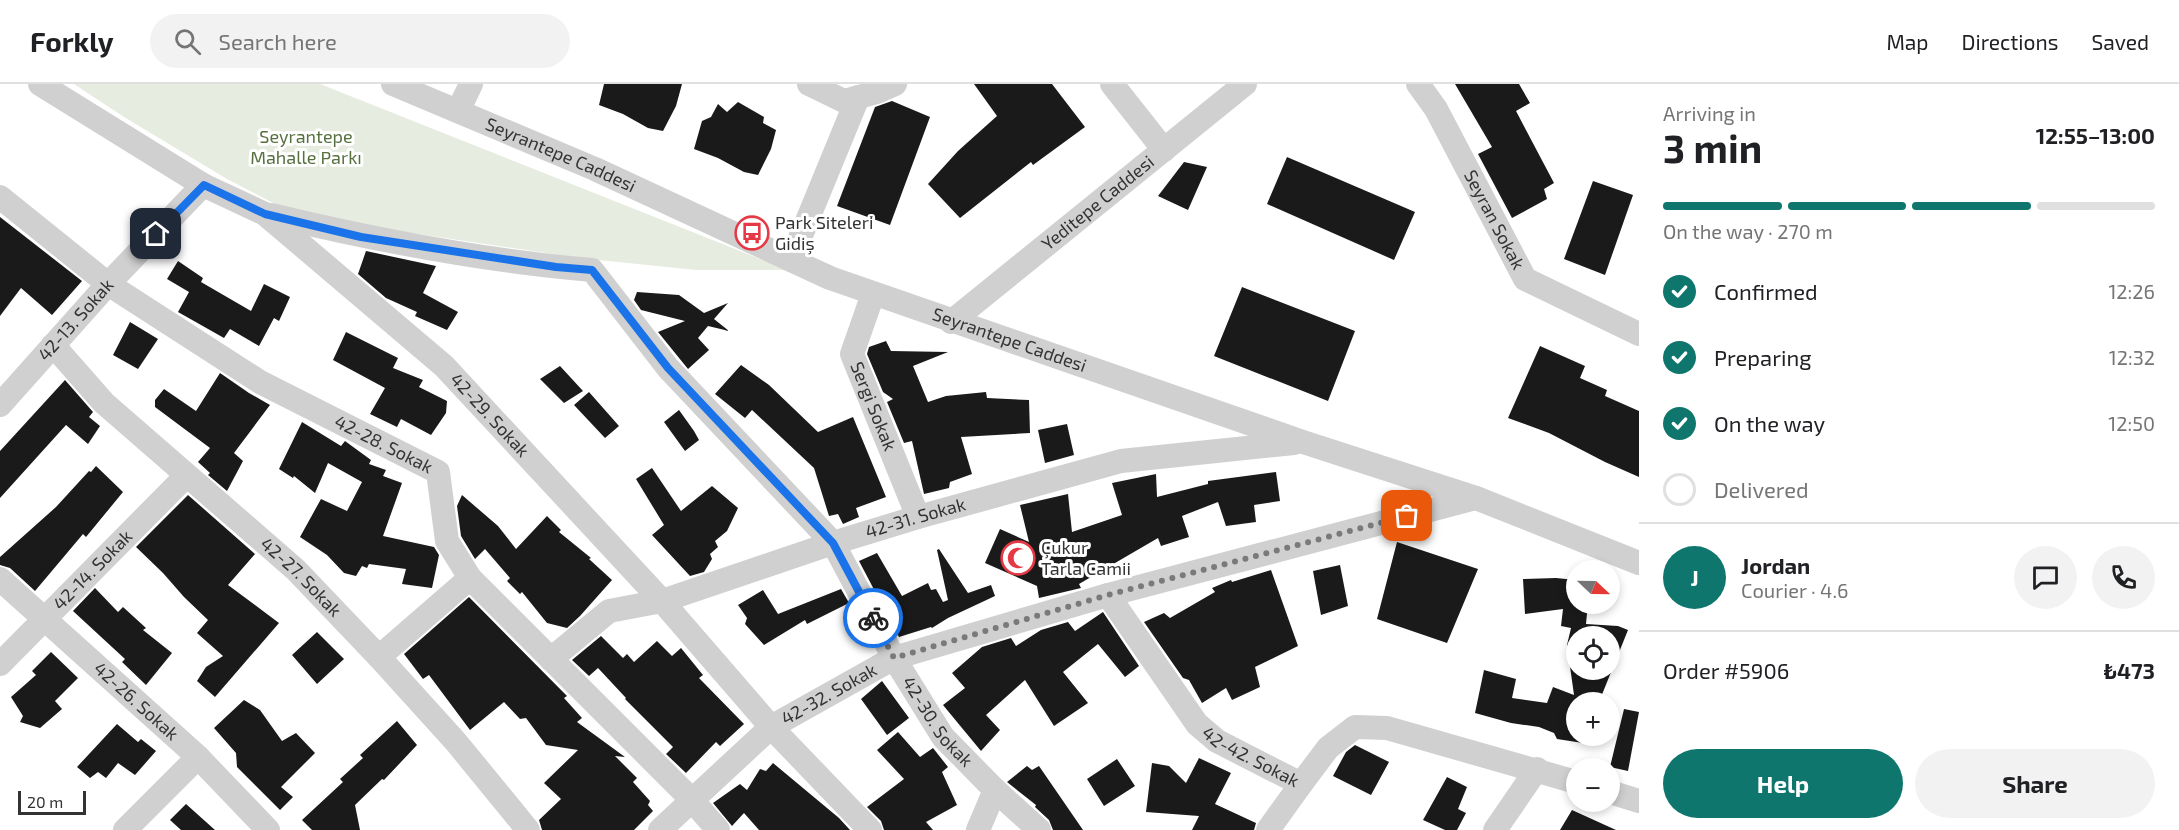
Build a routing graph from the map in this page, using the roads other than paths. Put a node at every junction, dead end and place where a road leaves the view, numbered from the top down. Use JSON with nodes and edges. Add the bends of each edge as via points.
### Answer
{"nodes":[{"id":1,"x":40,"y":84,"type":"edge"},
{"id":2,"x":393,"y":84,"type":"edge"},
{"id":3,"x":471,"y":84,"type":"edge"},
{"id":4,"x":809,"y":84,"type":"edge"},
{"id":5,"x":895,"y":84,"type":"edge"},
{"id":6,"x":1112,"y":84,"type":"edge"},
{"id":7,"x":1245,"y":84,"type":"edge"},
{"id":8,"x":1418,"y":84,"type":"edge"},
{"id":9,"x":858,"y":98,"type":"junction"},
{"id":10,"x":458,"y":111,"type":"junction"},
{"id":11,"x":1164,"y":150,"type":"junction"},
{"id":12,"x":204,"y":185,"type":"junction"},
{"id":13,"x":0,"y":197,"type":"edge"},
{"id":14,"x":265,"y":214,"type":"junction"},
{"id":15,"x":791,"y":260,"type":"junction"},
{"id":16,"x":108,"y":284,"type":"junction"},
{"id":17,"x":873,"y":294,"type":"junction"},
{"id":18,"x":951,"y":322,"type":"junction"},
{"id":19,"x":1639,"y":334,"type":"edge"},
{"id":20,"x":53,"y":345,"type":"junction"},
{"id":21,"x":0,"y":405,"type":"edge"},
{"id":22,"x":1303,"y":442,"type":"junction"},
{"id":23,"x":186,"y":476,"type":"junction"},
{"id":24,"x":1476,"y":498,"type":"junction"},
{"id":25,"x":918,"y":517,"type":"junction"},
{"id":26,"x":833,"y":543,"type":"junction"},
{"id":27,"x":1639,"y":563,"type":"edge"},
{"id":28,"x":470,"y":578,"type":"junction"},
{"id":29,"x":0,"y":579,"type":"edge"},
{"id":30,"x":1108,"y":595,"type":"junction"},
{"id":31,"x":662,"y":601,"type":"junction"},
{"id":32,"x":44,"y":619,"type":"junction"},
{"id":33,"x":379,"y":657,"type":"junction"},
{"id":34,"x":894,"y":658,"type":"junction"},
{"id":35,"x":551,"y":659,"type":"junction"},
{"id":36,"x":0,"y":664,"type":"edge"},
{"id":37,"x":771,"y":727,"type":"junction"},
{"id":38,"x":198,"y":757,"type":"junction"},
{"id":39,"x":1537,"y":769,"type":"junction"},
{"id":40,"x":1566,"y":779,"type":"edge"},
{"id":41,"x":1301,"y":784,"type":"junction"},
{"id":42,"x":995,"y":790,"type":"junction"},
{"id":43,"x":1620,"y":795,"type":"edge"},
{"id":44,"x":691,"y":799,"type":"junction"},
{"id":45,"x":1639,"y":801,"type":"edge"},
{"id":46,"x":125,"y":830,"type":"edge"},
{"id":47,"x":268,"y":830,"type":"edge"},
{"id":48,"x":528,"y":830,"type":"edge"},
{"id":49,"x":660,"y":830,"type":"edge"},
{"id":50,"x":718,"y":830,"type":"edge"},
{"id":51,"x":870,"y":830,"type":"edge"},
{"id":52,"x":978,"y":830,"type":"edge"},
{"id":53,"x":1040,"y":830,"type":"edge"},
{"id":54,"x":1268,"y":830,"type":"edge"},
{"id":55,"x":1495,"y":830,"type":"edge"}],
"edges":[{"from":1,"to":12,"type":"street","name":"42-29. Sokak"},
{"from":2,"to":10,"type":"street","name":"Seyrantepe Caddesi"},
{"from":3,"to":10,"type":"street"},
{"from":4,"to":9,"type":"street","via":[[844,102]]},
{"from":5,"to":9,"type":"street"},
{"from":6,"to":11,"type":"street"},
{"from":7,"to":11,"type":"street","name":"Yeditepe Caddesi"},
{"from":8,"to":19,"type":"street","name":"Seyran Sokak","via":[[1436,109],[1525,279]]},
{"from":9,"to":15,"type":"street"},
{"from":10,"to":15,"type":"street","name":"Seyrantepe Caddesi","via":[[595,169]]},
{"from":11,"to":18,"type":"street","name":"Yeditepe Caddesi"},
{"from":12,"to":14,"type":"street","name":"42-29. Sokak"},
{"from":12,"to":16,"type":"street","name":"42-13. Sokak"},
{"from":13,"to":16,"type":"street","name":"42-28. Sokak"},
{"from":14,"to":26,"type":"street","name":"42-30. Sokak","via":[[361,237],[592,270],[668,368]]},
{"from":14,"to":31,"type":"street","name":"42-29. Sokak","via":[[444,366]]},
{"from":15,"to":17,"type":"street","name":"Seyrantepe Caddesi"},
{"from":16,"to":20,"type":"street","name":"42-13. Sokak"},
{"from":16,"to":28,"type":"street","name":"42-28. Sokak","via":[[260,382],[438,472],[447,541]]},
{"from":17,"to":18,"type":"street","name":"Seyrantepe Caddesi"},
{"from":17,"to":25,"type":"street","name":"Sergi Sokak","via":[[852,354]]},
{"from":18,"to":22,"type":"street","name":"Seyrantepe Caddesi"},
{"from":20,"to":21,"type":"street","name":"42-13. Sokak"},
{"from":20,"to":23,"type":"street","name":"42-27. Sokak","via":[[104,403]]},
{"from":22,"to":24,"type":"street","name":"Seyrantepe Caddesi"},
{"from":22,"to":25,"type":"street","name":"42-31. Sokak","via":[[1121,461]]},
{"from":23,"to":32,"type":"street","name":"42-14. Sokak"},
{"from":23,"to":33,"type":"street","name":"42-27. Sokak","via":[[296,570]]},
{"from":24,"to":27,"type":"street","name":"Seyrantepe Caddesi"},
{"from":24,"to":30,"type":"street","name":"42-32. Sokak"},
{"from":25,"to":26,"type":"street","name":"42-31. Sokak"},
{"from":26,"to":31,"type":"street","name":"42-31. Sokak"},
{"from":26,"to":34,"type":"street","name":"42-30. Sokak"},
{"from":28,"to":33,"type":"street"},
{"from":28,"to":35,"type":"street","name":"42-28. Sokak"},
{"from":29,"to":32,"type":"street","name":"42-26. Sokak"},
{"from":30,"to":34,"type":"street","name":"42-32. Sokak"},
{"from":30,"to":41,"type":"street","name":"42-42. Sokak","via":[[1197,724],[1217,741]]},
{"from":31,"to":35,"type":"street","name":"42-31. Sokak","via":[[609,610]]},
{"from":31,"to":37,"type":"street","name":"42-29. Sokak"},
{"from":32,"to":36,"type":"street","name":"42-14. Sokak"},
{"from":32,"to":38,"type":"street","name":"42-26. Sokak"},
{"from":33,"to":48,"type":"street","name":"42-27. Sokak"},
{"from":34,"to":37,"type":"street","name":"42-32. Sokak"},
{"from":34,"to":42,"type":"street","name":"42-30. Sokak","via":[[944,737]]},
{"from":35,"to":44,"type":"street","name":"42-28. Sokak"},
{"from":37,"to":44,"type":"street","name":"42-32. Sokak"},
{"from":37,"to":51,"type":"street","name":"42-29. Sokak"},
{"from":38,"to":46,"type":"street"},
{"from":38,"to":47,"type":"street","name":"42-26. Sokak"},
{"from":39,"to":40,"type":"street","name":"42-42. Sokak"},
{"from":39,"to":41,"type":"street","name":"42-42. Sokak","via":[[1388,728],[1355,727],[1328,748]]},
{"from":39,"to":55,"type":"street"},
{"from":41,"to":54,"type":"street"},
{"from":42,"to":52,"type":"street"},
{"from":42,"to":53,"type":"street","name":"42-30. Sokak"},
{"from":43,"to":45,"type":"street"},
{"from":44,"to":49,"type":"street","name":"42-32. Sokak"},
{"from":44,"to":50,"type":"street","name":"42-28. Sokak"}]}
